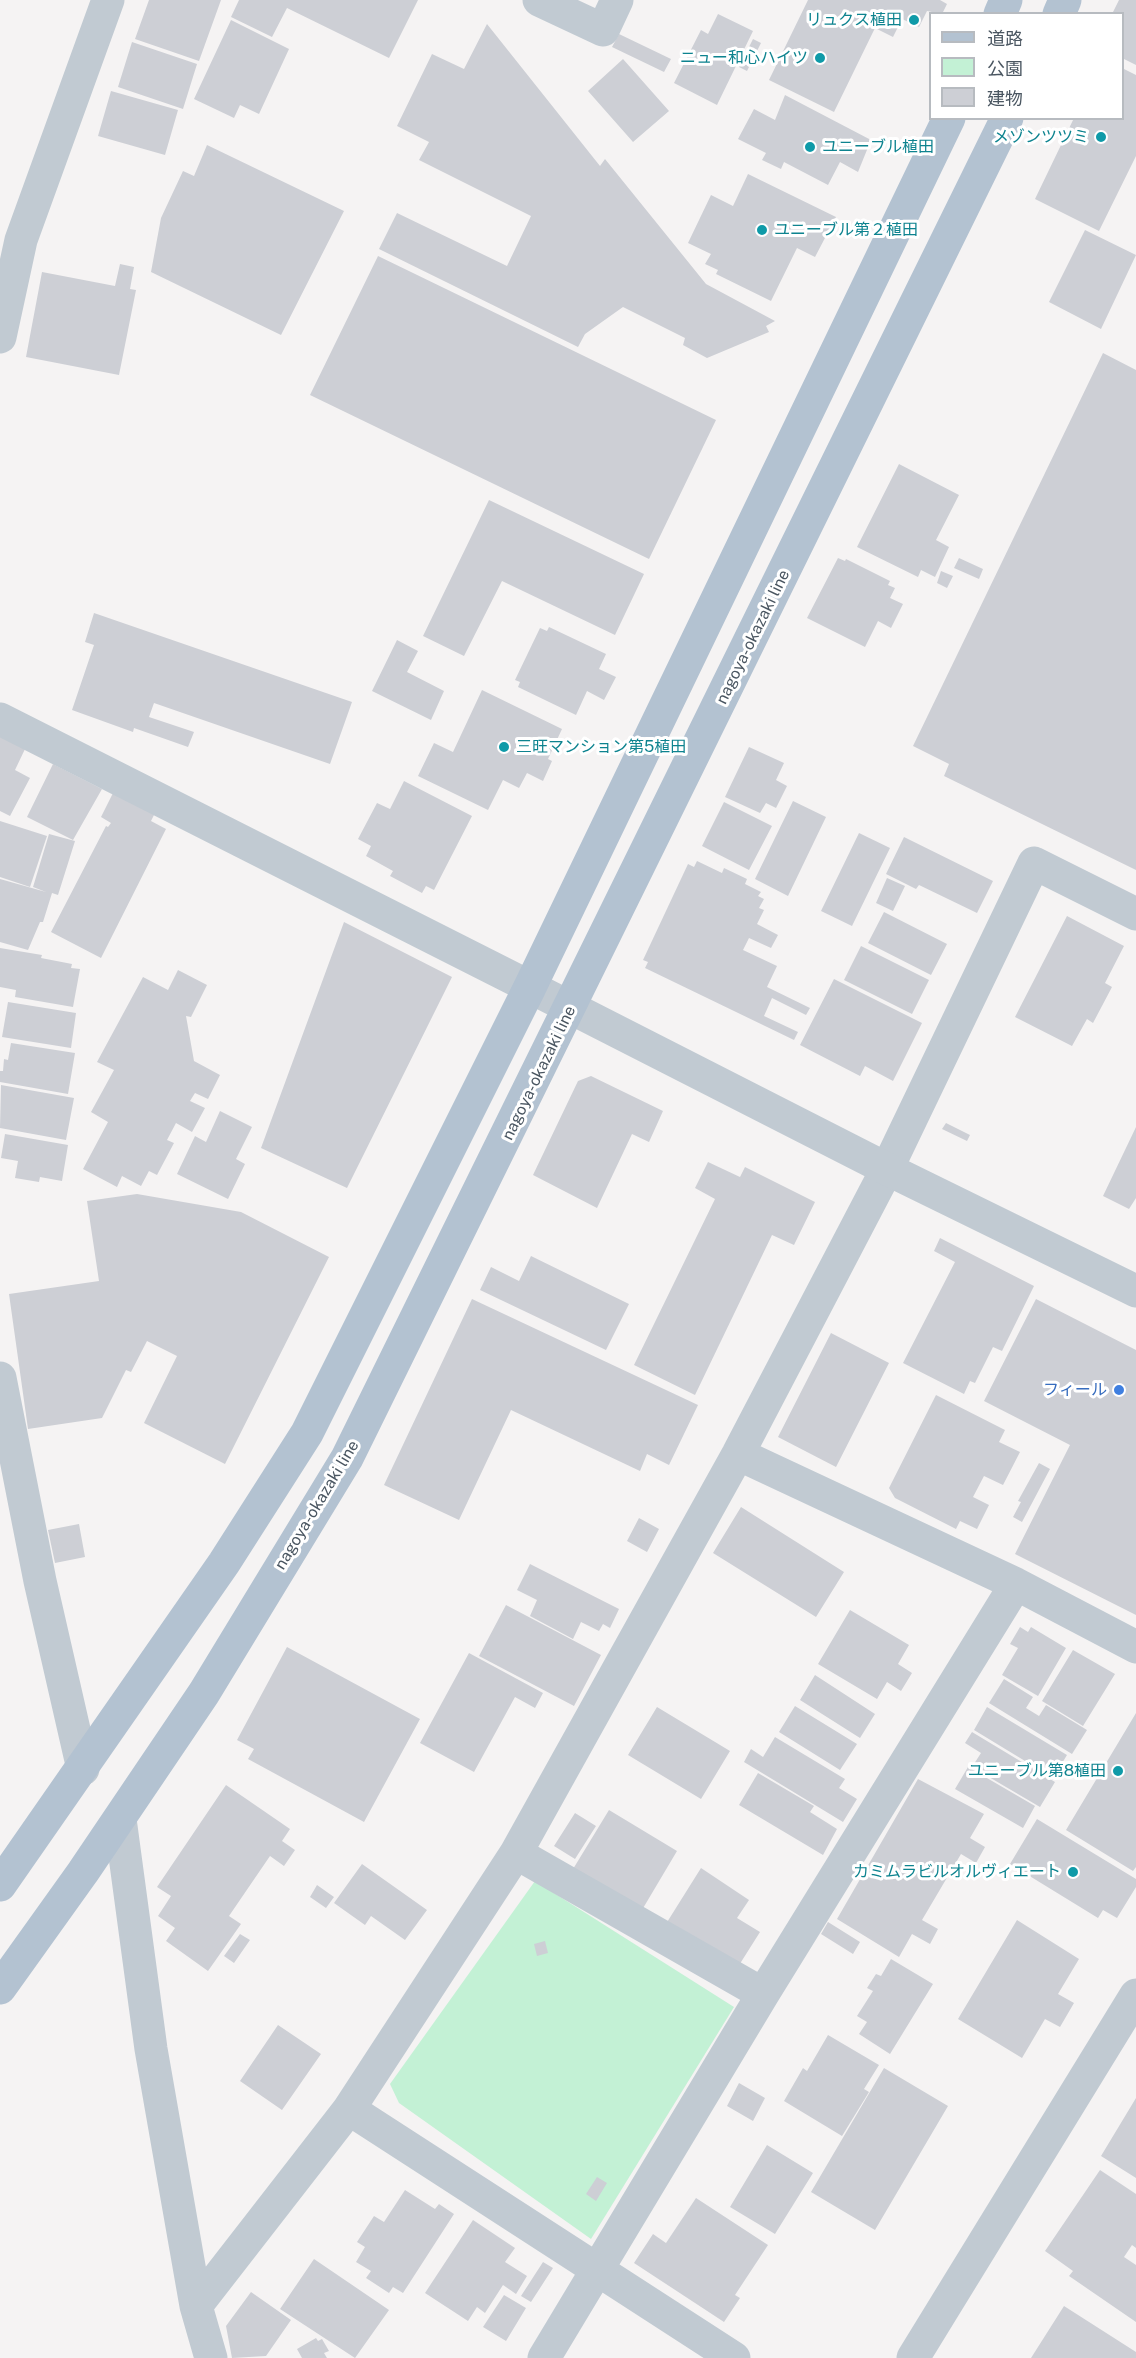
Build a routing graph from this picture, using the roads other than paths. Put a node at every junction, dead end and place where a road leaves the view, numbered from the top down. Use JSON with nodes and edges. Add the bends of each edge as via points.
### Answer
{"nodes":[{"id":1,"x":108,"y":0,"type":"edge"},
{"id":2,"x":539,"y":0,"type":"edge"},
{"id":3,"x":617,"y":0,"type":"edge"},
{"id":4,"x":948,"y":120,"type":"edge"},
{"id":5,"x":1006,"y":120,"type":"edge"},
{"id":6,"x":0,"y":337,"type":"edge"},
{"id":7,"x":0,"y":719,"type":"edge"},
{"id":8,"x":1136,"y":914,"type":"edge"},
{"id":9,"x":530,"y":987,"type":"junction"},
{"id":10,"x":571,"y":1008,"type":"junction"},
{"id":11,"x":887,"y":1169,"type":"junction"},
{"id":12,"x":1136,"y":1291,"type":"edge"},
{"id":13,"x":0,"y":1378,"type":"edge"},
{"id":14,"x":738,"y":1454,"type":"junction"},
{"id":15,"x":1016,"y":1584,"type":"junction"},
{"id":16,"x":1136,"y":1647,"type":"edge"},
{"id":17,"x":83,"y":1769,"type":"junction"},
{"id":18,"x":120,"y":1819,"type":"junction"},
{"id":19,"x":516,"y":1853,"type":"junction"},
{"id":20,"x":0,"y":1885,"type":"edge"},
{"id":21,"x":0,"y":1988,"type":"edge"},
{"id":22,"x":762,"y":1994,"type":"junction"},
{"id":23,"x":1136,"y":1995,"type":"edge"},
{"id":24,"x":349,"y":2109,"type":"junction"},
{"id":25,"x":597,"y":2272,"type":"junction"},
{"id":26,"x":196,"y":2306,"type":"junction"},
{"id":27,"x":211,"y":2358,"type":"edge"},
{"id":28,"x":544,"y":2358,"type":"edge"},
{"id":29,"x":734,"y":2358,"type":"edge"},
{"id":30,"x":913,"y":2358,"type":"edge"}],
"edges":[{"from":1,"to":6,"type":"street","via":[[21,240]]},
{"from":2,"to":3,"type":"street","via":[[603,30]]},
{"from":4,"to":9,"type":"main road"},
{"from":5,"to":10,"type":"main road","name":"nagoya-okazaki line"},
{"from":7,"to":9,"type":"street"},
{"from":8,"to":11,"type":"street","via":[[1034,863]]},
{"from":9,"to":10,"type":"street"},
{"from":9,"to":17,"type":"main road","via":[[307,1433],[224,1563]]},
{"from":10,"to":11,"type":"street"},
{"from":10,"to":18,"type":"main road","name":"nagoya-okazaki line","via":[[347,1458],[204,1693]]},
{"from":11,"to":12,"type":"street"},
{"from":11,"to":14,"type":"street"},
{"from":13,"to":17,"type":"street","via":[[40,1581]]},
{"from":14,"to":15,"type":"street"},
{"from":14,"to":19,"type":"street"},
{"from":15,"to":16,"type":"street"},
{"from":15,"to":22,"type":"street"},
{"from":17,"to":20,"type":"main road"},
{"from":18,"to":21,"type":"main road","name":"nagoya-okazaki line"},
{"from":18,"to":26,"type":"street","via":[[151,2049]]},
{"from":19,"to":22,"type":"street"},
{"from":19,"to":24,"type":"street"},
{"from":22,"to":25,"type":"street"},
{"from":23,"to":30,"type":"street"},
{"from":24,"to":25,"type":"street"},
{"from":24,"to":26,"type":"street"},
{"from":25,"to":28,"type":"street"},
{"from":25,"to":29,"type":"street"},
{"from":26,"to":27,"type":"street"}]}
